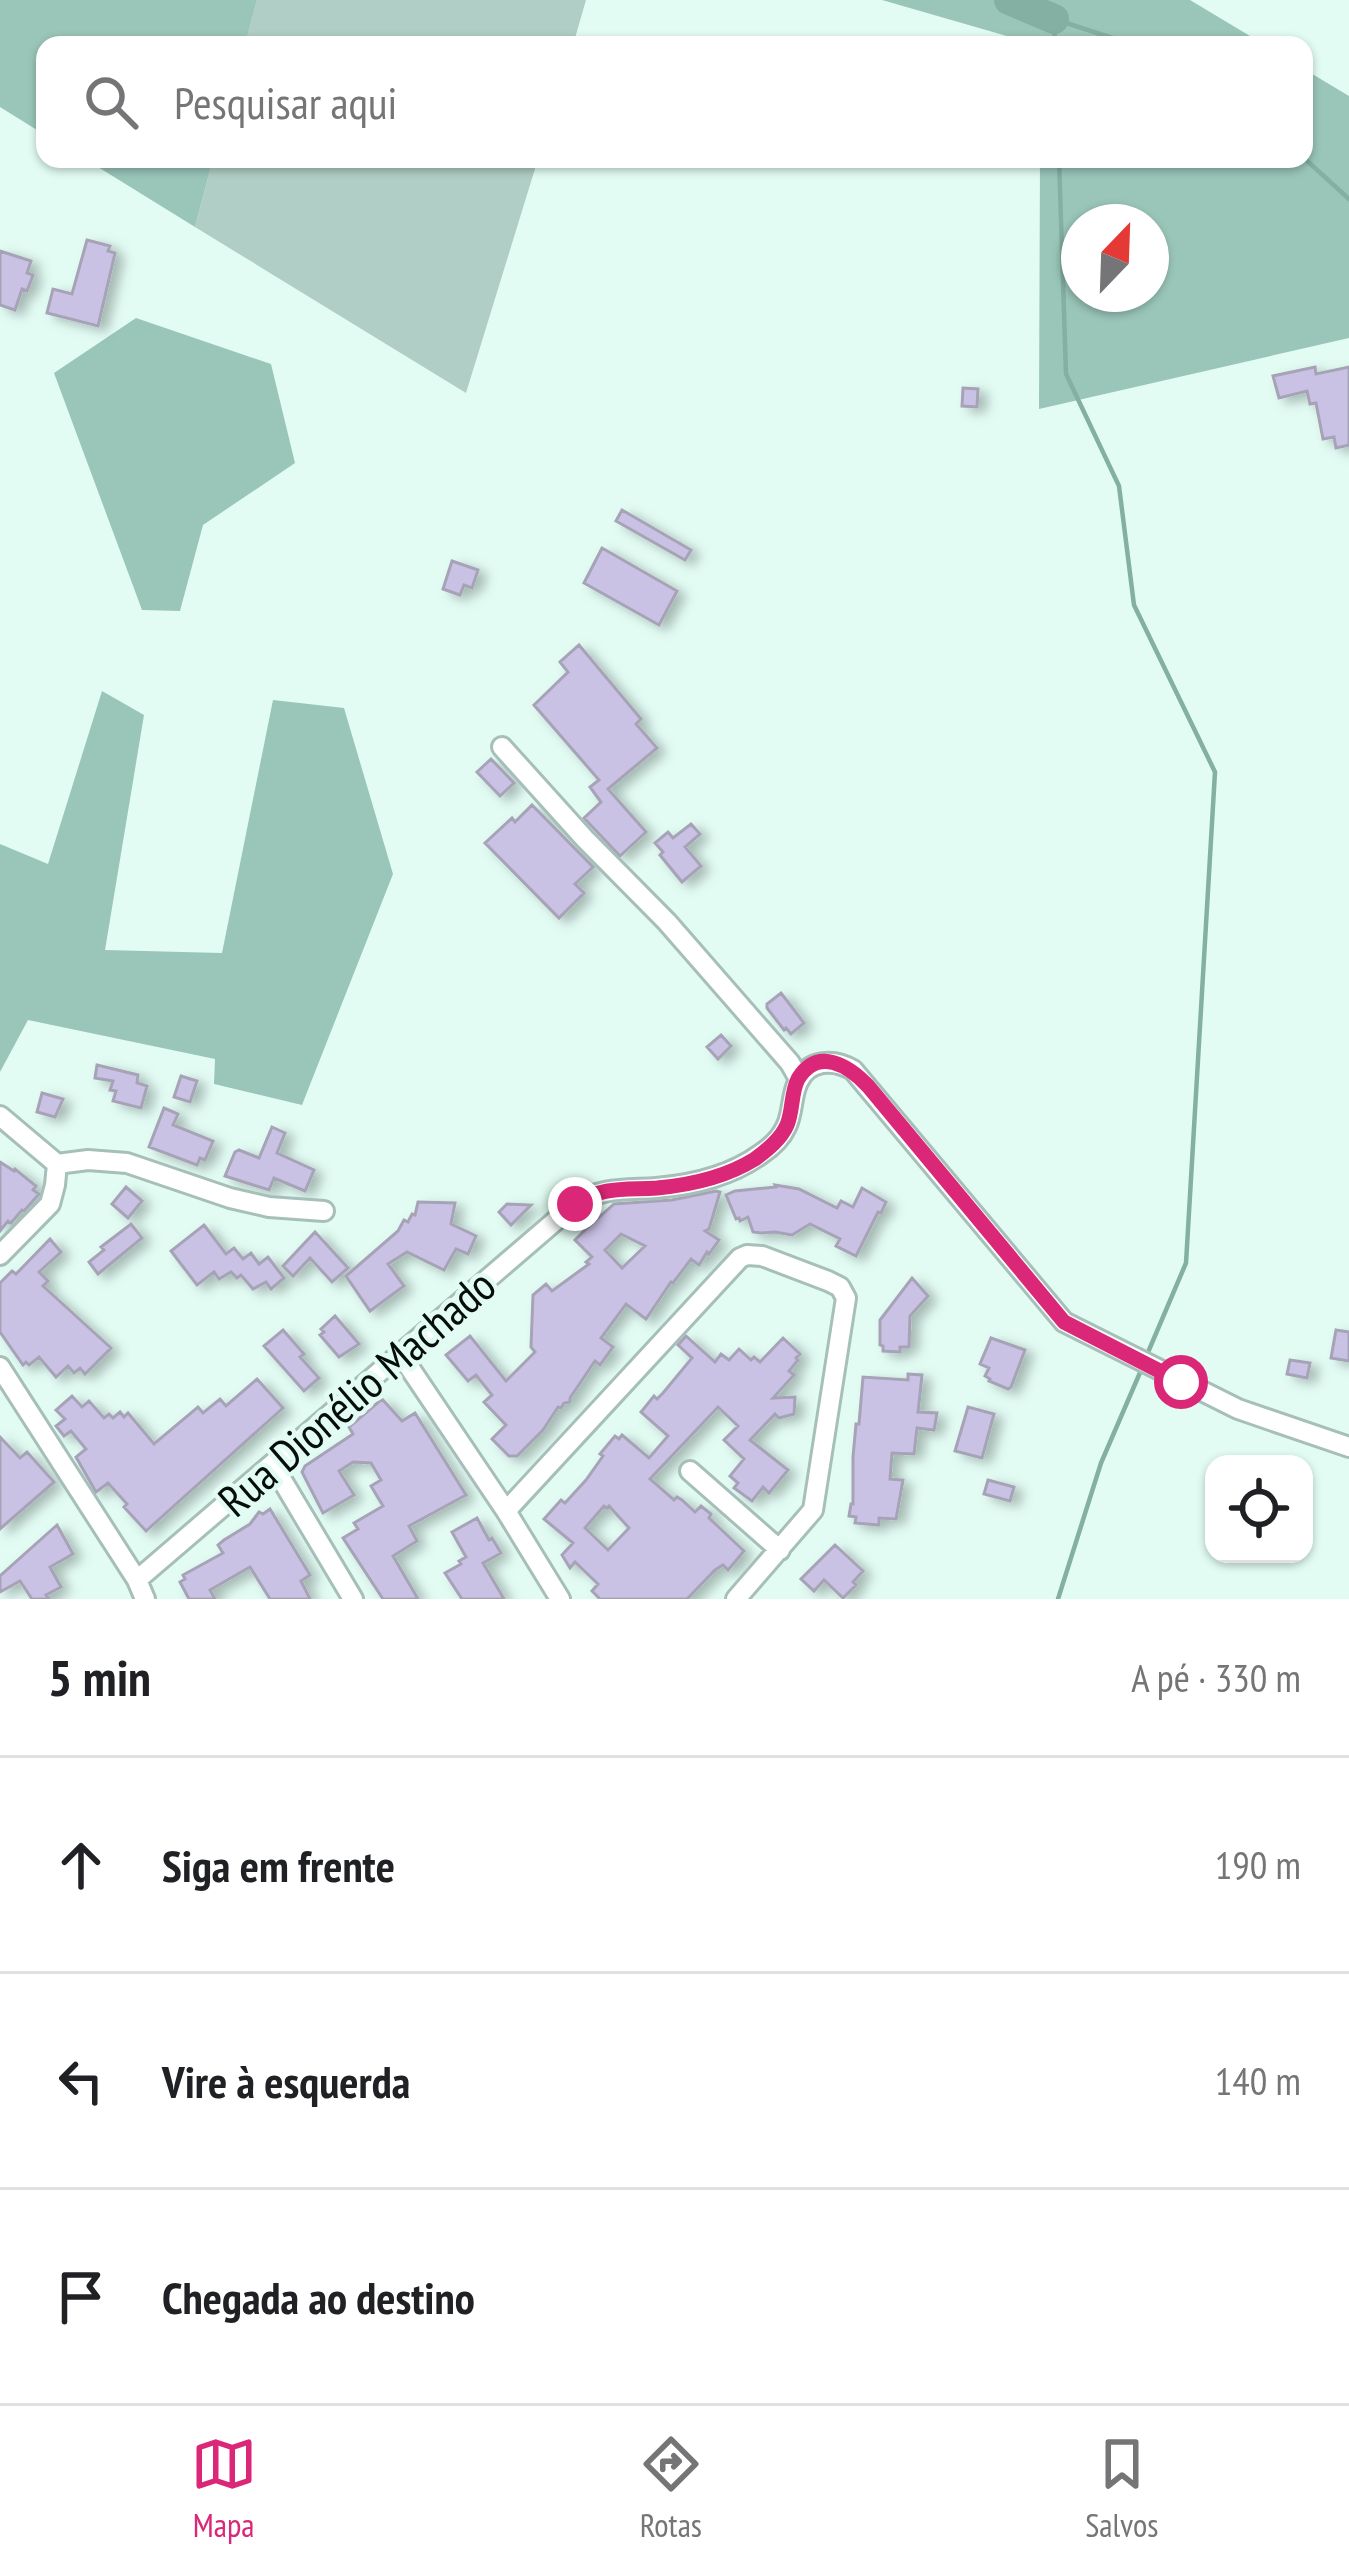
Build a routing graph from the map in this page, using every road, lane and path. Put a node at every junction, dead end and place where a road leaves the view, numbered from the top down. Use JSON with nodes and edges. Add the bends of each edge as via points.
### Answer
{"nodes":[{"id":1,"x":502,"y":747,"type":"dead end"},
{"id":2,"x":799,"y":1078,"type":"junction"},
{"id":3,"x":0,"y":1117,"type":"edge"},
{"id":4,"x":57,"y":1164,"type":"junction"},
{"id":5,"x":324,"y":1211,"type":"dead end"},
{"id":6,"x":0,"y":1255,"type":"edge"},
{"id":7,"x":401,"y":1355,"type":"junction"},
{"id":8,"x":0,"y":1367,"type":"edge"},
{"id":9,"x":1349,"y":1447,"type":"edge"},
{"id":10,"x":273,"y":1465,"type":"junction"},
{"id":11,"x":690,"y":1472,"type":"dead end"},
{"id":12,"x":506,"y":1511,"type":"junction"},
{"id":13,"x":780,"y":1550,"type":"junction"},
{"id":14,"x":136,"y":1580,"type":"junction"},
{"id":15,"x":146,"y":1599,"type":"edge"},
{"id":16,"x":353,"y":1599,"type":"edge"},
{"id":17,"x":560,"y":1599,"type":"edge"},
{"id":18,"x":736,"y":1599,"type":"edge"}],
"edges":[{"from":1,"to":2,"type":"street"},
{"from":2,"to":7,"type":"street","name":"Rua Dionélio Machado","via":[[786,1127],[751,1162],[681,1185],[592,1193]]},
{"from":2,"to":9,"type":"street","via":[[824,1061],[853,1070],[1064,1322],[1238,1409]]},
{"from":3,"to":4,"type":"street"},
{"from":4,"to":5,"type":"street","via":[[127,1163],[230,1198]]},
{"from":4,"to":6,"type":"street","via":[[50,1204]]},
{"from":7,"to":10,"type":"street","name":"Rua Dionélio Machado"},
{"from":7,"to":12,"type":"street"},
{"from":8,"to":14,"type":"street"},
{"from":10,"to":14,"type":"street","name":"Rua Dionélio Machado"},
{"from":10,"to":16,"type":"street"},
{"from":11,"to":13,"type":"street"},
{"from":12,"to":13,"type":"street","via":[[740,1258],[762,1256],[840,1287],[846,1298],[814,1508]]},
{"from":12,"to":17,"type":"street"},
{"from":13,"to":18,"type":"street"},
{"from":14,"to":15,"type":"street"}]}
